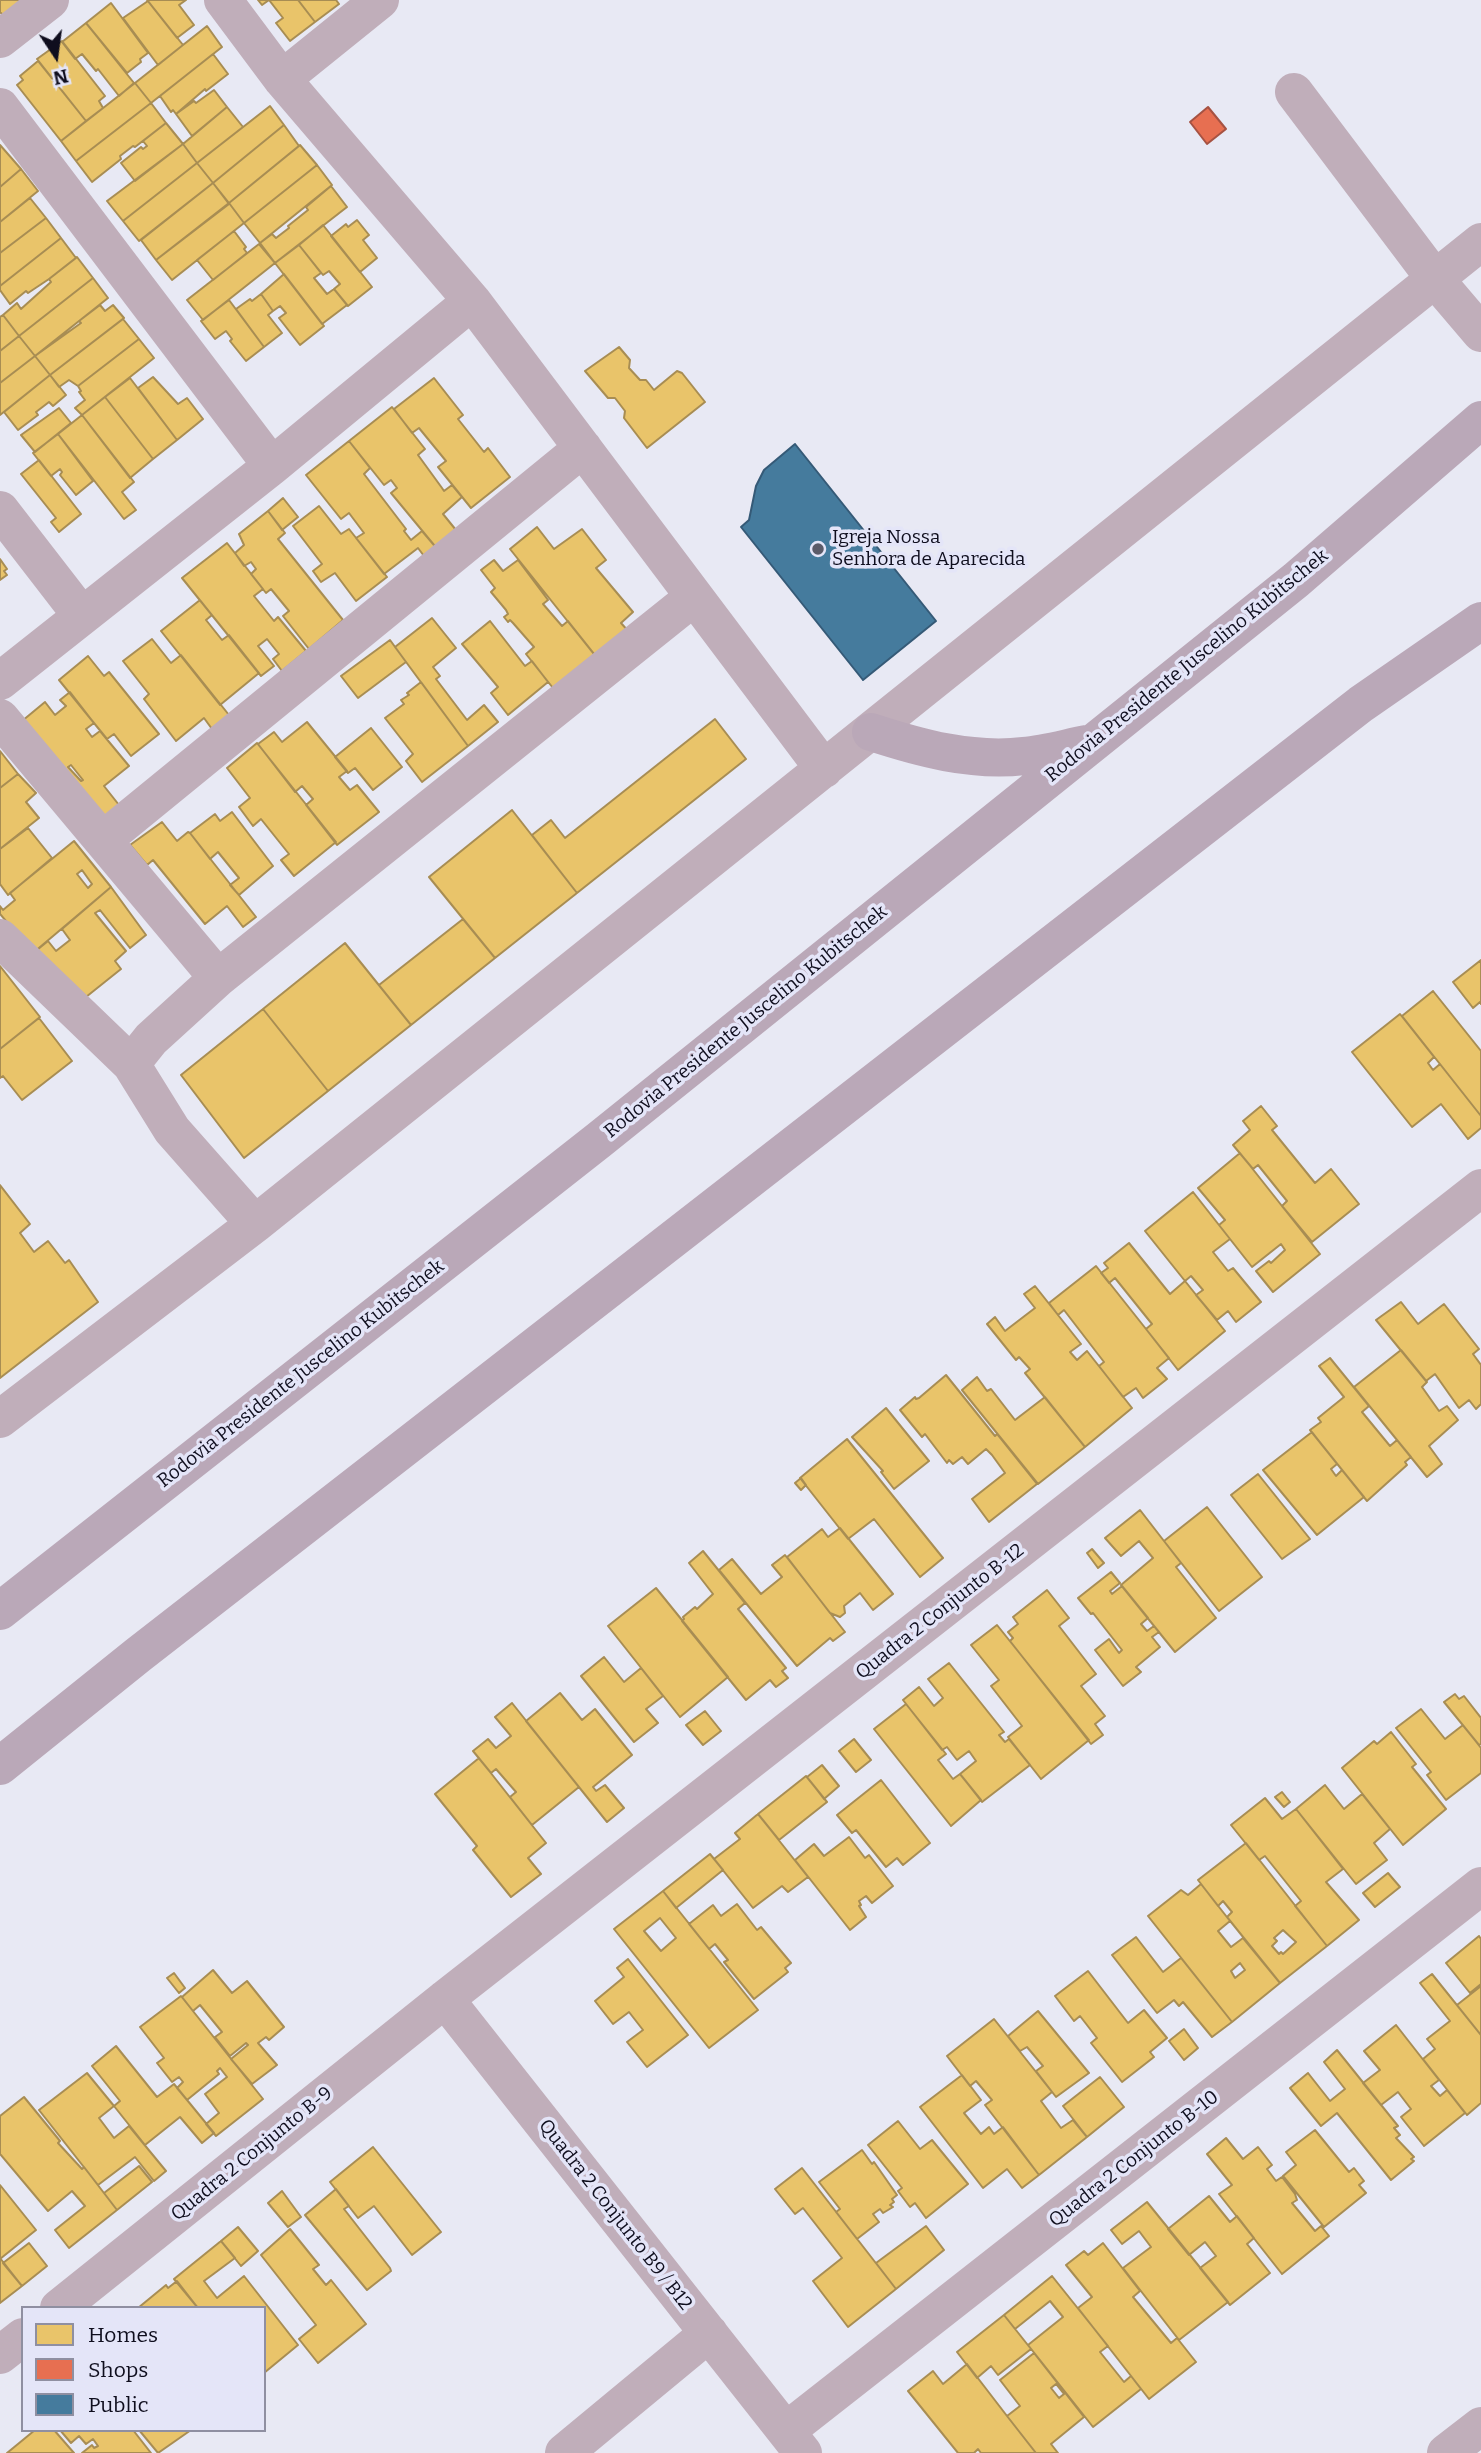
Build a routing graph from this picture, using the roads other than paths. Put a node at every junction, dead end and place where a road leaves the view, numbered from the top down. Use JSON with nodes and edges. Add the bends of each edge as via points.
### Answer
{"nodes":[{"id":1,"x":50,"y":0,"type":"edge"},
{"id":2,"x":223,"y":0,"type":"edge"},
{"id":3,"x":380,"y":0,"type":"edge"},
{"id":4,"x":0,"y":39,"type":"edge"},
{"id":5,"x":282,"y":79,"type":"junction"},
{"id":6,"x":1294,"y":92,"type":"dead end"},
{"id":7,"x":0,"y":107,"type":"edge"},
{"id":8,"x":1481,"y":242,"type":"edge"},
{"id":9,"x":1435,"y":279,"type":"junction"},
{"id":10,"x":472,"y":301,"type":"junction"},
{"id":11,"x":1481,"y":333,"type":"edge"},
{"id":12,"x":1481,"y":420,"type":"edge"},
{"id":13,"x":583,"y":448,"type":"junction"},
{"id":14,"x":271,"y":466,"type":"junction"},
{"id":15,"x":0,"y":510,"type":"edge"},
{"id":16,"x":694,"y":597,"type":"junction"},
{"id":17,"x":82,"y":616,"type":"junction"},
{"id":18,"x":1481,"y":621,"type":"edge"},
{"id":19,"x":0,"y":681,"type":"edge"},
{"id":20,"x":0,"y":718,"type":"edge"},
{"id":21,"x":871,"y":732,"type":"junction"},
{"id":22,"x":1093,"y":743,"type":"junction"},
{"id":23,"x":824,"y":769,"type":"junction"},
{"id":24,"x":103,"y":840,"type":"junction"},
{"id":25,"x":0,"y":938,"type":"edge"},
{"id":26,"x":218,"y":978,"type":"junction"},
{"id":27,"x":131,"y":1064,"type":"junction"},
{"id":28,"x":1481,"y":1188,"type":"edge"},
{"id":29,"x":256,"y":1224,"type":"junction"},
{"id":30,"x":0,"y":1419,"type":"edge"},
{"id":31,"x":2,"y":1607,"type":"edge"},
{"id":32,"x":0,"y":1766,"type":"edge"},
{"id":33,"x":1481,"y":1886,"type":"edge"},
{"id":34,"x":444,"y":1999,"type":"junction"},
{"id":35,"x":61,"y":2306,"type":"edge"},
{"id":36,"x":709,"y":2333,"type":"junction"},
{"id":37,"x":21,"y":2339,"type":"edge"},
{"id":38,"x":0,"y":2355,"type":"edge"},
{"id":39,"x":1481,"y":2426,"type":"edge"},
{"id":40,"x":795,"y":2442,"type":"edge"},
{"id":41,"x":564,"y":2453,"type":"edge"},
{"id":42,"x":1446,"y":2453,"type":"edge"}],
"edges":[{"from":1,"to":4,"type":"street"},
{"from":2,"to":5,"type":"street"},
{"from":3,"to":5,"type":"street"},
{"from":5,"to":10,"type":"street"},
{"from":6,"to":9,"type":"street"},
{"from":7,"to":14,"type":"street"},
{"from":8,"to":9,"type":"street"},
{"from":9,"to":11,"type":"street"},
{"from":9,"to":21,"type":"street"},
{"from":10,"to":13,"type":"street"},
{"from":10,"to":14,"type":"street"},
{"from":12,"to":22,"type":"highway","name":"Rodovia Presidente Juscelino Kubitschek","via":[[1296,580]]},
{"from":13,"to":16,"type":"street"},
{"from":13,"to":24,"type":"street"},
{"from":14,"to":17,"type":"street"},
{"from":15,"to":17,"type":"street"},
{"from":16,"to":23,"type":"street"},
{"from":16,"to":26,"type":"street"},
{"from":17,"to":19,"type":"street"},
{"from":18,"to":32,"type":"highway","via":[[1361,705]]},
{"from":20,"to":24,"type":"street"},
{"from":21,"to":22,"type":"highway","via":[[965,757],[1023,757]]},
{"from":21,"to":23,"type":"street"},
{"from":22,"to":31,"type":"highway","name":"Rodovia Presidente Juscelino Kubitschek","via":[[599,1140]]},
{"from":23,"to":29,"type":"street"},
{"from":24,"to":26,"type":"street"},
{"from":25,"to":27,"type":"street"},
{"from":26,"to":27,"type":"street","via":[[151,1039]]},
{"from":27,"to":29,"type":"street","via":[[172,1130]]},
{"from":28,"to":34,"type":"street","name":"Quadra 2 Conjunto B-12"},
{"from":29,"to":30,"type":"street"},
{"from":33,"to":40,"type":"street","name":"Quadra 2 Conjunto B-10"},
{"from":34,"to":35,"type":"street","name":"Quadra 2 Conjunto B-9"},
{"from":34,"to":36,"type":"street","name":"Quadra 2 Conjunto B9 / B12"},
{"from":36,"to":40,"type":"street","name":"Quadra 2 Conjunto B9 / B12"},
{"from":36,"to":41,"type":"street"},
{"from":37,"to":38,"type":"street"},
{"from":39,"to":42,"type":"street"}]}
